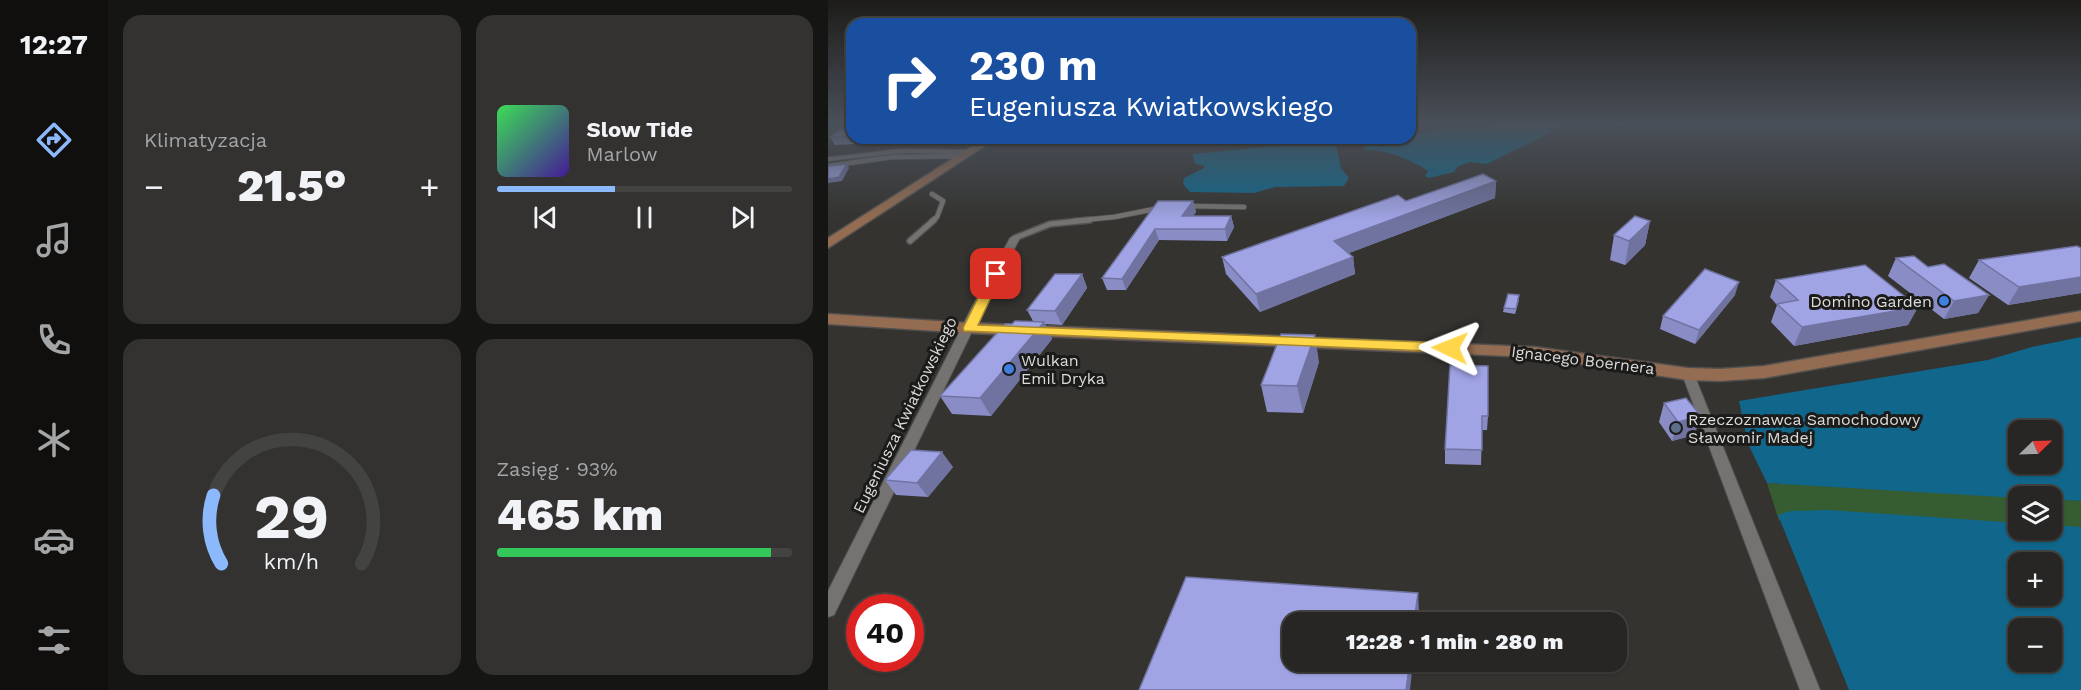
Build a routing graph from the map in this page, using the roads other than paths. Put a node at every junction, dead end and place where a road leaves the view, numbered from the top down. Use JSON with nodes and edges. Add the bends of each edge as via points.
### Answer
{"nodes":[{"id":1,"x":866,"y":156,"type":"edge"},
{"id":2,"x":966,"y":156,"type":"edge"},
{"id":3,"x":829,"y":162,"type":"edge"},
{"id":4,"x":932,"y":194,"type":"dead end"},
{"id":5,"x":1168,"y":206,"type":"edge"},
{"id":6,"x":1179,"y":206,"type":"edge"},
{"id":7,"x":1244,"y":207,"type":"dead end"},
{"id":8,"x":1015,"y":238,"type":"joint"},
{"id":9,"x":910,"y":241,"type":"dead end"},
{"id":10,"x":828,"y":244,"type":"edge"},
{"id":11,"x":2081,"y":316,"type":"edge"},
{"id":12,"x":828,"y":319,"type":"edge"},
{"id":13,"x":969,"y":328,"type":"junction"},
{"id":14,"x":1688,"y":374,"type":"junction"},
{"id":15,"x":828,"y":609,"type":"edge"},
{"id":16,"x":1810,"y":690,"type":"edge"}],
"edges":[{"from":1,"to":3,"type":"street"},
{"from":2,"to":10,"type":"street"},
{"from":4,"to":9,"type":"lane","via":[[943,201],[937,216]]},
{"from":5,"to":8,"type":"lane","via":[[1041,226]]},
{"from":6,"to":7,"type":"lane"},
{"from":8,"to":13,"type":"street","name":"Eugeniusza Kwiatkowskiego"},
{"from":11,"to":14,"type":"street","name":"Ignacego Boernera","via":[[1764,372]]},
{"from":12,"to":13,"type":"street","name":"Ignacego Boernera"},
{"from":13,"to":14,"type":"street","name":"Ignacego Boernera","via":[[1534,352]]},
{"from":13,"to":15,"type":"street","name":"Eugeniusza Kwiatkowskiego"},
{"from":14,"to":16,"type":"street"}]}
